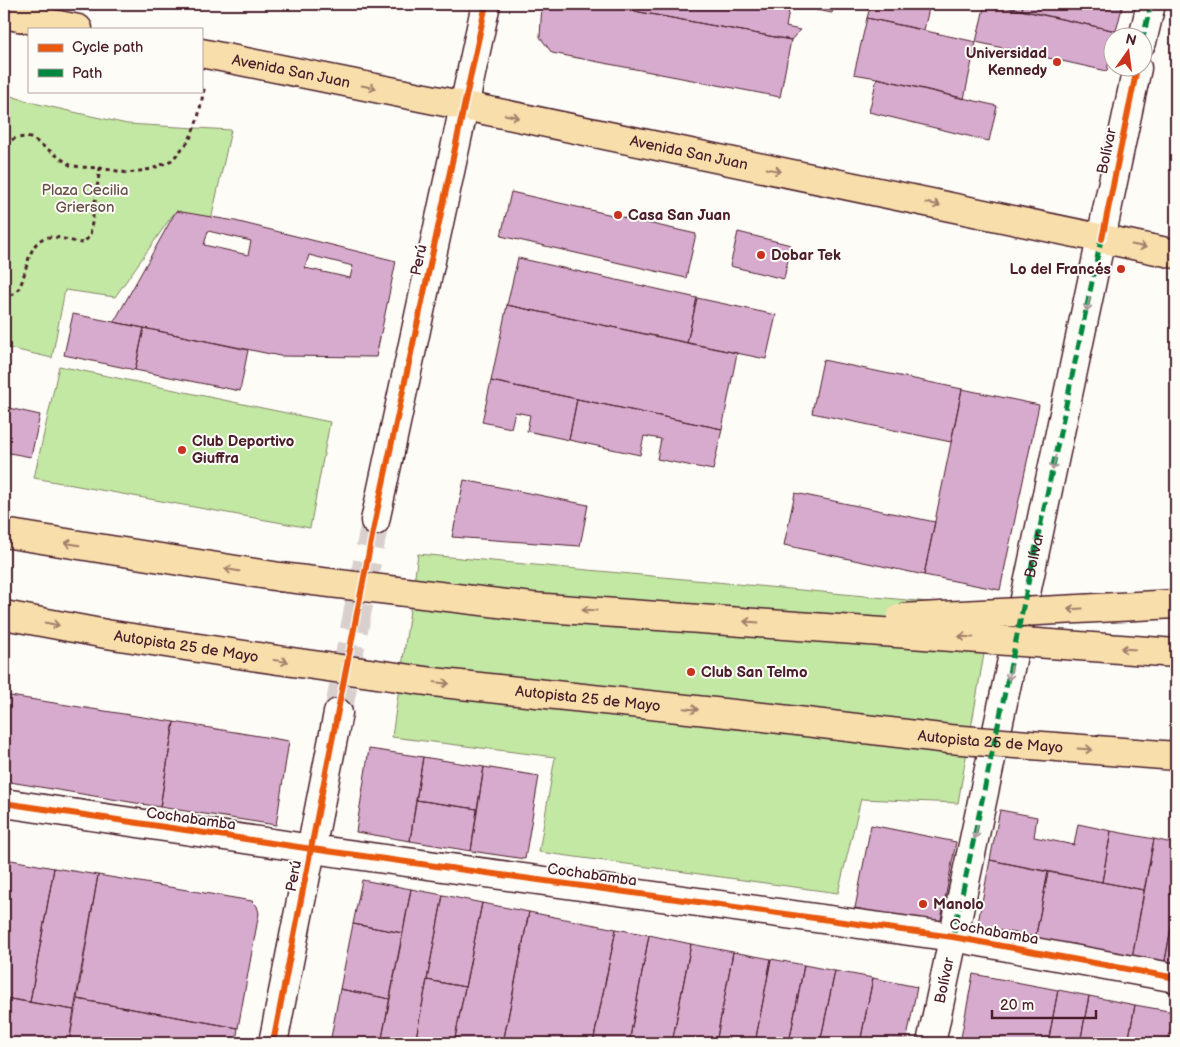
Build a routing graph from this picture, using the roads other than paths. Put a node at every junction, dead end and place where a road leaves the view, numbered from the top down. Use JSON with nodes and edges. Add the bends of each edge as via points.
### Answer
{"nodes":[{"id":1,"x":486,"y":4,"type":"edge"},
{"id":2,"x":1150,"y":4,"type":"edge"},
{"id":3,"x":4,"y":14,"type":"edge"},
{"id":4,"x":73,"y":28,"type":"edge"},
{"id":5,"x":1145,"y":28,"type":"edge"},
{"id":6,"x":206,"y":54,"type":"edge"},
{"id":7,"x":1135,"y":78,"type":"edge"},
{"id":8,"x":465,"y":106,"type":"junction"},
{"id":9,"x":1102,"y":239,"type":"junction"},
{"id":10,"x":1176,"y":254,"type":"edge"},
{"id":11,"x":375,"y":521,"type":"tunnel mouth"},
{"id":12,"x":4,"y":533,"type":"edge"},
{"id":13,"x":1176,"y":604,"type":"edge"},
{"id":14,"x":4,"y":615,"type":"edge"},
{"id":15,"x":785,"y":624,"type":"junction"},
{"id":16,"x":1176,"y":653,"type":"edge"},
{"id":17,"x":338,"y":713,"type":"tunnel mouth"},
{"id":18,"x":1176,"y":756,"type":"edge"},
{"id":19,"x":4,"y":804,"type":"edge"},
{"id":20,"x":312,"y":849,"type":"junction"},
{"id":21,"x":954,"y":937,"type":"junction"},
{"id":22,"x":1176,"y":978,"type":"edge"},
{"id":23,"x":273,"y":1043,"type":"edge"},
{"id":24,"x":931,"y":1043,"type":"edge"}],
"edges":[{"from":1,"to":8,"type":"street","name":"Perú"},
{"from":2,"to":5,"type":"street"},
{"from":3,"to":4,"type":"main road"},
{"from":6,"to":8,"type":"main road","name":"Avenida San Juan","one_way":true},
{"from":7,"to":9,"type":"street","name":"Bolívar"},
{"from":8,"to":9,"type":"main road","name":"Avenida San Juan","one_way":true},
{"from":8,"to":11,"type":"street","name":"Perú"},
{"from":9,"to":10,"type":"main road","name":"Avenida San Juan","one_way":true},
{"from":9,"to":21,"type":"street","name":"Bolívar","one_way":true},
{"from":15,"to":12,"type":"main road","one_way":true,"bridge":true,"via":[[532,606],[280,578]]},
{"from":13,"to":15,"type":"main road","one_way":true,"bridge":true},
{"from":14,"to":18,"type":"main road","name":"Autopista 25 de Mayo","one_way":true,"bridge":true,"via":[[125,637],[434,682],[949,739]]},
{"from":16,"to":15,"type":"main road","one_way":true,"bridge":true},
{"from":17,"to":20,"type":"street","name":"Perú"},
{"from":19,"to":20,"type":"street","name":"Cochabamba"},
{"from":20,"to":21,"type":"street","name":"Cochabamba"},
{"from":20,"to":23,"type":"street","name":"Perú"},
{"from":21,"to":22,"type":"street","name":"Cochabamba"},
{"from":21,"to":24,"type":"street","name":"Bolívar"}]}
